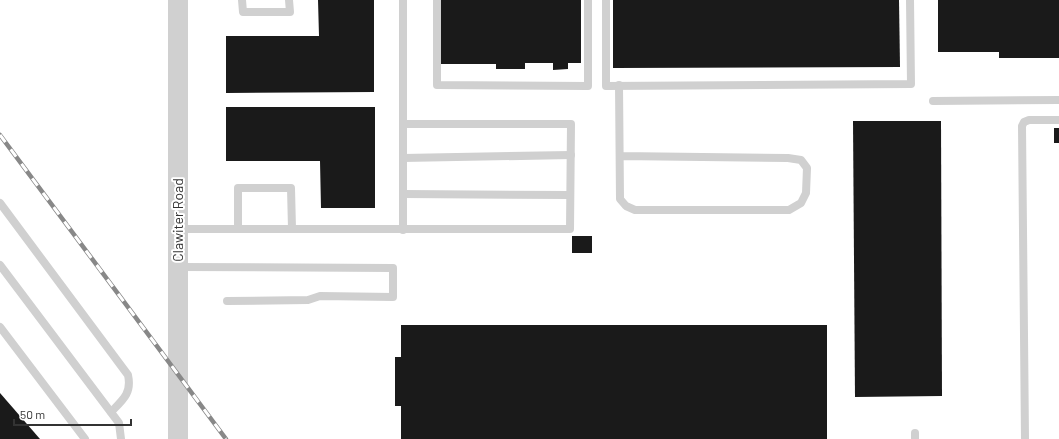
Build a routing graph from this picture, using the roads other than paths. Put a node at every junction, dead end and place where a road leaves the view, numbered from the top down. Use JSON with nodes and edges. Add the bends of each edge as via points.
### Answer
{"nodes":[{"id":1,"x":178,"y":0,"type":"edge"},
{"id":2,"x":242,"y":0,"type":"edge"},
{"id":3,"x":289,"y":0,"type":"edge"},
{"id":4,"x":403,"y":0,"type":"edge"},
{"id":5,"x":437,"y":0,"type":"edge"},
{"id":6,"x":588,"y":0,"type":"edge"},
{"id":7,"x":606,"y":0,"type":"edge"},
{"id":8,"x":910,"y":0,"type":"edge"},
{"id":9,"x":619,"y":85,"type":"junction"},
{"id":10,"x":1059,"y":100,"type":"edge"},
{"id":11,"x":933,"y":101,"type":"dead end"},
{"id":12,"x":1059,"y":120,"type":"edge"},
{"id":13,"x":403,"y":124,"type":"junction"},
{"id":14,"x":571,"y":155,"type":"junction"},
{"id":15,"x":620,"y":156,"type":"junction"},
{"id":16,"x":403,"y":158,"type":"junction"},
{"id":17,"x":403,"y":194,"type":"junction"},
{"id":18,"x":570,"y":196,"type":"junction"},
{"id":19,"x":0,"y":203,"type":"edge"},
{"id":20,"x":178,"y":229,"type":"junction"},
{"id":21,"x":238,"y":229,"type":"junction"},
{"id":22,"x":292,"y":229,"type":"junction"},
{"id":23,"x":402,"y":230,"type":"junction"},
{"id":24,"x":0,"y":265,"type":"edge"},
{"id":25,"x":178,"y":267,"type":"junction"},
{"id":26,"x":227,"y":301,"type":"dead end"},
{"id":27,"x":0,"y":327,"type":"edge"},
{"id":28,"x":111,"y":412,"type":"junction"},
{"id":29,"x":85,"y":439,"type":"edge"},
{"id":30,"x":122,"y":439,"type":"edge"},
{"id":31,"x":178,"y":439,"type":"edge"},
{"id":32,"x":1025,"y":439,"type":"edge"}],
"edges":[{"from":1,"to":20,"type":"street","name":"Clawiter Road"},
{"from":2,"to":3,"type":"lane","via":[[243,12],[290,12]]},
{"from":4,"to":13,"type":"lane"},
{"from":5,"to":6,"type":"lane","via":[[437,85],[588,86]]},
{"from":7,"to":9,"type":"lane","via":[[606,86]]},
{"from":8,"to":9,"type":"lane","via":[[911,84]]},
{"from":9,"to":15,"type":"lane"},
{"from":10,"to":11,"type":"lane"},
{"from":12,"to":32,"type":"lane","via":[[1029,120],[1022,126]]},
{"from":13,"to":14,"type":"lane","via":[[571,124]]},
{"from":13,"to":16,"type":"lane"},
{"from":14,"to":16,"type":"lane"},
{"from":14,"to":18,"type":"lane"},
{"from":15,"to":15,"type":"lane","via":[[620,199],[626,206],[635,210],[790,210],[801,203],[806,193],[807,168],[801,160]]},
{"from":16,"to":17,"type":"lane"},
{"from":17,"to":18,"type":"lane"},
{"from":17,"to":23,"type":"lane"},
{"from":18,"to":23,"type":"lane","via":[[570,229]]},
{"from":19,"to":28,"type":"lane","via":[[128,375],[130,382],[127,396]]},
{"from":20,"to":21,"type":"lane"},
{"from":20,"to":25,"type":"street","name":"Clawiter Road"},
{"from":21,"to":22,"type":"lane"},
{"from":21,"to":22,"type":"lane","via":[[238,188],[291,188]]},
{"from":22,"to":23,"type":"lane"},
{"from":24,"to":28,"type":"lane"},
{"from":25,"to":26,"type":"lane","via":[[393,268],[393,297],[320,296],[308,300]]},
{"from":25,"to":31,"type":"street","name":"Clawiter Road"},
{"from":27,"to":29,"type":"lane"},
{"from":28,"to":30,"type":"lane","via":[[121,427]]}]}
